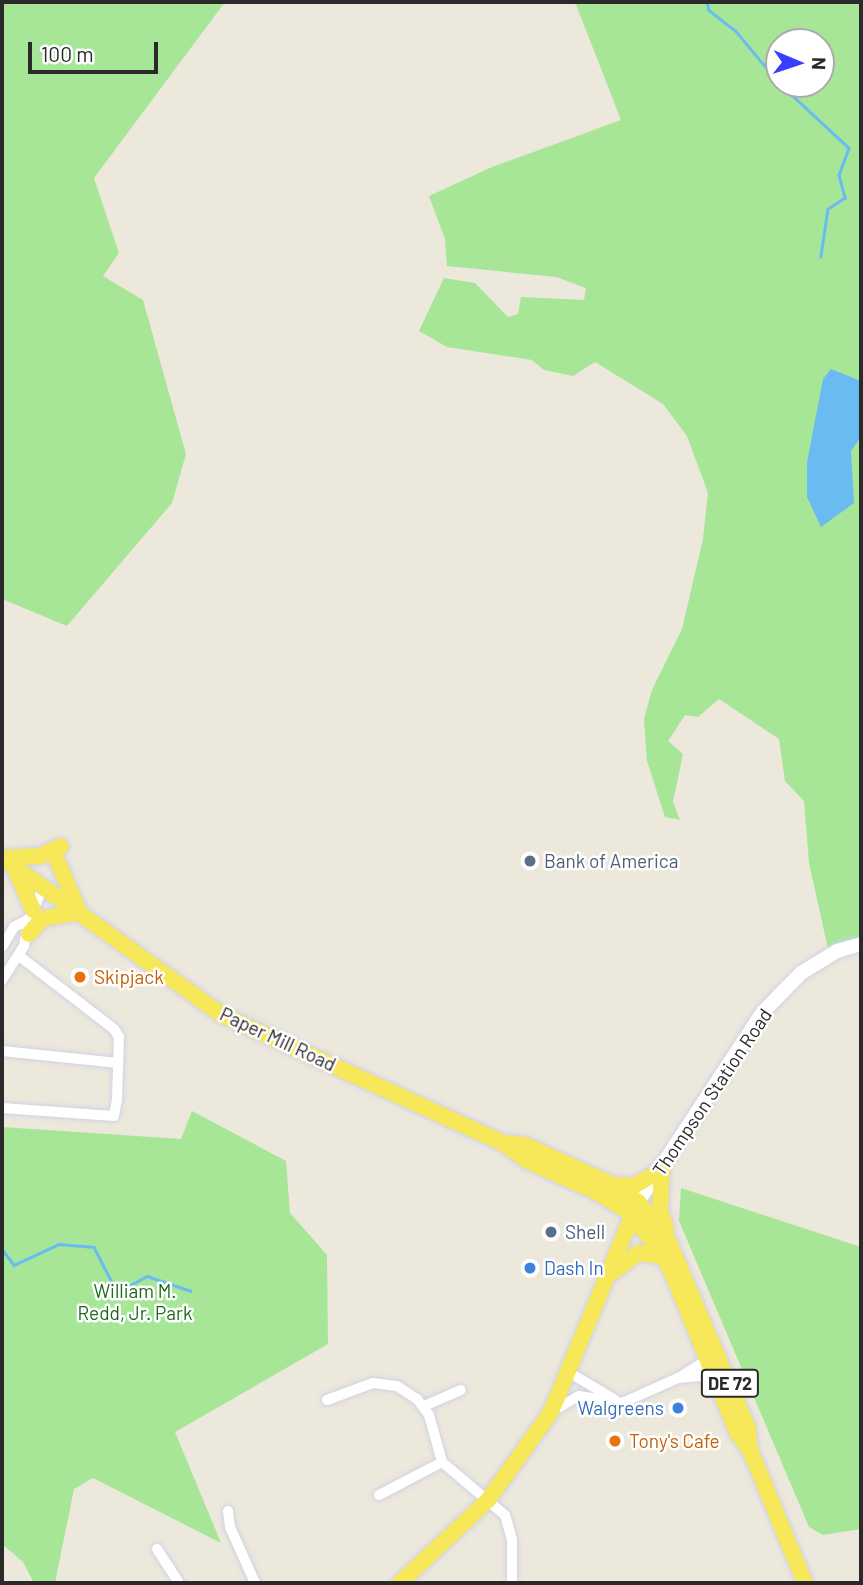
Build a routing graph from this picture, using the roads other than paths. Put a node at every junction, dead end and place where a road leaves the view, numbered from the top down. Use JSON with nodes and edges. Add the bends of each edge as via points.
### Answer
{"nodes":[{"id":1,"x":4,"y":859,"type":"edge"},
{"id":2,"x":43,"y":888,"type":"junction"},
{"id":3,"x":79,"y":913,"type":"junction"},
{"id":4,"x":30,"y":921,"type":"junction"},
{"id":5,"x":6,"y":932,"type":"edge"},
{"id":6,"x":861,"y":944,"type":"edge"},
{"id":7,"x":2,"y":947,"type":"edge"},
{"id":8,"x":18,"y":955,"type":"junction"},
{"id":9,"x":2,"y":979,"type":"edge"},
{"id":10,"x":2,"y":1051,"type":"edge"},
{"id":11,"x":118,"y":1063,"type":"junction"},
{"id":12,"x":2,"y":1108,"type":"edge"},
{"id":13,"x":503,"y":1143,"type":"junction"},
{"id":14,"x":662,"y":1169,"type":"junction"},
{"id":15,"x":612,"y":1185,"type":"junction"},
{"id":16,"x":635,"y":1209,"type":"junction"},
{"id":17,"x":670,"y":1256,"type":"junction"},
{"id":18,"x":608,"y":1278,"type":"junction"},
{"id":19,"x":707,"y":1360,"type":"junction"},
{"id":20,"x":570,"y":1373,"type":"junction"},
{"id":21,"x":678,"y":1378,"type":"junction"},
{"id":22,"x":716,"y":1382,"type":"junction"},
{"id":23,"x":461,"y":1390,"type":"dead end"},
{"id":24,"x":735,"y":1396,"type":"junction"},
{"id":25,"x":614,"y":1399,"type":"junction"},
{"id":26,"x":327,"y":1401,"type":"dead end"},
{"id":27,"x":424,"y":1406,"type":"junction"},
{"id":28,"x":551,"y":1412,"type":"junction"},
{"id":29,"x":751,"y":1452,"type":"junction"},
{"id":30,"x":442,"y":1462,"type":"junction"},
{"id":31,"x":379,"y":1495,"type":"dead end"},
{"id":32,"x":488,"y":1500,"type":"junction"},
{"id":33,"x":228,"y":1511,"type":"dead end"},
{"id":34,"x":158,"y":1549,"type":"dead end"},
{"id":35,"x":179,"y":1583,"type":"edge"},
{"id":36,"x":255,"y":1583,"type":"edge"},
{"id":37,"x":400,"y":1583,"type":"edge"},
{"id":38,"x":512,"y":1583,"type":"edge"},
{"id":39,"x":805,"y":1583,"type":"edge"}],
"edges":[{"from":1,"to":2,"type":"main road","name":"Paper Mill Road"},
{"from":1,"to":3,"type":"main road","via":[[59,852],[65,887]]},
{"from":1,"to":4,"type":"main road","via":[[17,872]]},
{"from":2,"to":3,"type":"main road","name":"Paper Mill Road"},
{"from":2,"to":4,"type":"street"},
{"from":3,"to":4,"type":"main road"},
{"from":3,"to":13,"type":"main road","name":"Paper Mill Road","via":[[222,1015]]},
{"from":4,"to":5,"type":"street"},
{"from":4,"to":8,"type":"street"},
{"from":5,"to":7,"type":"street"},
{"from":6,"to":14,"type":"street","name":"Thompson Station Road","via":[[837,951],[801,973],[763,1012]]},
{"from":8,"to":9,"type":"street"},
{"from":8,"to":11,"type":"street","via":[[114,1029],[119,1038]]},
{"from":10,"to":11,"type":"street"},
{"from":11,"to":12,"type":"street","via":[[114,1116]]},
{"from":13,"to":15,"type":"main road","name":"Paper Mill Road","via":[[525,1145]]},
{"from":13,"to":16,"type":"main road","name":"Paper Mill Road","via":[[528,1161]]},
{"from":14,"to":15,"type":"main road","via":[[634,1186]]},
{"from":14,"to":16,"type":"street","name":"Thompson Station Road"},
{"from":14,"to":17,"type":"main road","via":[[660,1210]]},
{"from":15,"to":16,"type":"main road","name":"Paper Mill Road"},
{"from":16,"to":17,"type":"main road","name":"Paper Mill Road","number":"DE 72","via":[[665,1233]]},
{"from":16,"to":18,"type":"main road"},
{"from":17,"to":18,"type":"main road","via":[[638,1253]]},
{"from":17,"to":19,"type":"main road","name":"Paper Mill Road","number":"DE 72"},
{"from":17,"to":24,"type":"main road","name":"Paper Mill Road","number":"DE 72"},
{"from":18,"to":20,"type":"main road"},
{"from":19,"to":21,"type":"street"},
{"from":19,"to":22,"type":"main road","name":"Paper Mill Road","number":"DE 72"},
{"from":19,"to":24,"type":"main road","via":[[719,1364]]},
{"from":20,"to":25,"type":"street"},
{"from":20,"to":28,"type":"main road"},
{"from":21,"to":22,"type":"street","via":[[700,1376]]},
{"from":21,"to":25,"type":"street","via":[[622,1403]]},
{"from":22,"to":29,"type":"main road","name":"Paper Mill Road","number":"DE 72","via":[[737,1432]]},
{"from":23,"to":27,"type":"street"},
{"from":24,"to":29,"type":"main road","name":"Paper Mill Road","number":"DE 72"},
{"from":25,"to":28,"type":"street","via":[[579,1396]]},
{"from":26,"to":27,"type":"street","via":[[350,1388],[381,1383],[405,1390]]},
{"from":27,"to":30,"type":"street"},
{"from":28,"to":32,"type":"main road"},
{"from":29,"to":39,"type":"main road","name":"Paper Mill Road","number":"DE 72"},
{"from":30,"to":31,"type":"street"},
{"from":30,"to":32,"type":"street"},
{"from":32,"to":37,"type":"main road"},
{"from":32,"to":38,"type":"street","via":[[508,1522]]},
{"from":33,"to":36,"type":"street","via":[[230,1527]]},
{"from":34,"to":35,"type":"street"}]}
